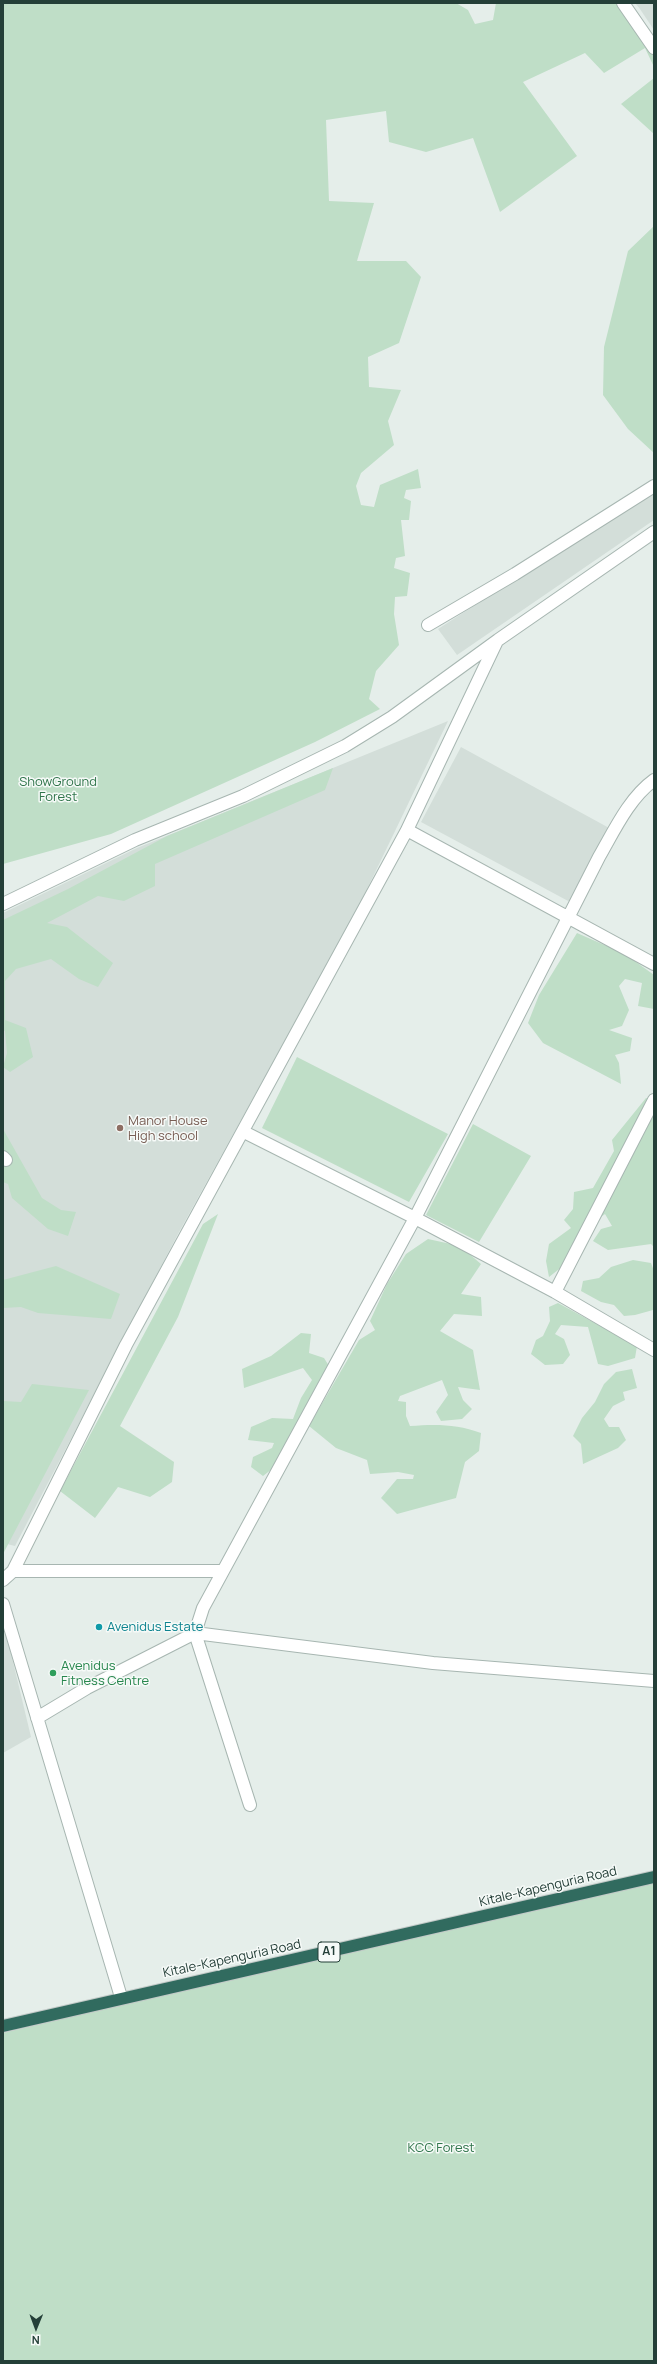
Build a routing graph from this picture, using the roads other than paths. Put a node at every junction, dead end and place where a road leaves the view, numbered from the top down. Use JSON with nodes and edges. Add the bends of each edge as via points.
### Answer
{"nodes":[{"id":1,"x":623,"y":3,"type":"edge"},
{"id":2,"x":654,"y":48,"type":"edge"},
{"id":3,"x":654,"y":486,"type":"edge"},
{"id":4,"x":654,"y":532,"type":"edge"},
{"id":5,"x":428,"y":625,"type":"dead end"},
{"id":6,"x":498,"y":640,"type":"junction"},
{"id":7,"x":654,"y":780,"type":"edge"},
{"id":8,"x":407,"y":830,"type":"junction"},
{"id":9,"x":3,"y":904,"type":"edge"},
{"id":10,"x":568,"y":918,"type":"junction"},
{"id":11,"x":654,"y":964,"type":"edge"},
{"id":12,"x":654,"y":1100,"type":"edge"},
{"id":13,"x":244,"y":1132,"type":"junction"},
{"id":14,"x":415,"y":1218,"type":"junction"},
{"id":15,"x":555,"y":1292,"type":"junction"},
{"id":16,"x":654,"y":1350,"type":"edge"},
{"id":17,"x":13,"y":1571,"type":"junction"},
{"id":18,"x":223,"y":1571,"type":"junction"},
{"id":19,"x":3,"y":1580,"type":"edge"},
{"id":20,"x":3,"y":1604,"type":"edge"},
{"id":21,"x":195,"y":1633,"type":"junction"},
{"id":22,"x":654,"y":1681,"type":"edge"},
{"id":23,"x":37,"y":1718,"type":"junction"},
{"id":24,"x":250,"y":1805,"type":"dead end"},
{"id":25,"x":654,"y":1876,"type":"edge"},
{"id":26,"x":121,"y":1997,"type":"junction"},
{"id":27,"x":3,"y":2026,"type":"edge"}],
"edges":[{"from":1,"to":2,"type":"street"},
{"from":3,"to":5,"type":"street"},
{"from":4,"to":6,"type":"street"},
{"from":6,"to":8,"type":"street"},
{"from":6,"to":9,"type":"street","via":[[392,718],[344,746],[243,796],[135,840]]},
{"from":7,"to":10,"type":"street","via":[[645,787],[620,821]]},
{"from":8,"to":10,"type":"street"},
{"from":8,"to":13,"type":"street"},
{"from":10,"to":11,"type":"street"},
{"from":10,"to":14,"type":"street"},
{"from":12,"to":15,"type":"street"},
{"from":13,"to":14,"type":"street"},
{"from":13,"to":17,"type":"street","via":[[126,1345]]},
{"from":14,"to":15,"type":"street"},
{"from":14,"to":18,"type":"street"},
{"from":15,"to":16,"type":"street"},
{"from":17,"to":18,"type":"street"},
{"from":17,"to":19,"type":"street"},
{"from":18,"to":21,"type":"street","via":[[203,1608]]},
{"from":20,"to":23,"type":"street"},
{"from":21,"to":22,"type":"street","via":[[433,1663]]},
{"from":21,"to":23,"type":"street","via":[[87,1688]]},
{"from":21,"to":24,"type":"street"},
{"from":23,"to":26,"type":"street"},
{"from":25,"to":26,"type":"highway","name":"Kitale-Kapenguria Road","number":"A1","via":[[277,1965]]},
{"from":26,"to":27,"type":"highway","name":"Kitale-Kapenguria Road","number":"A1"}]}
